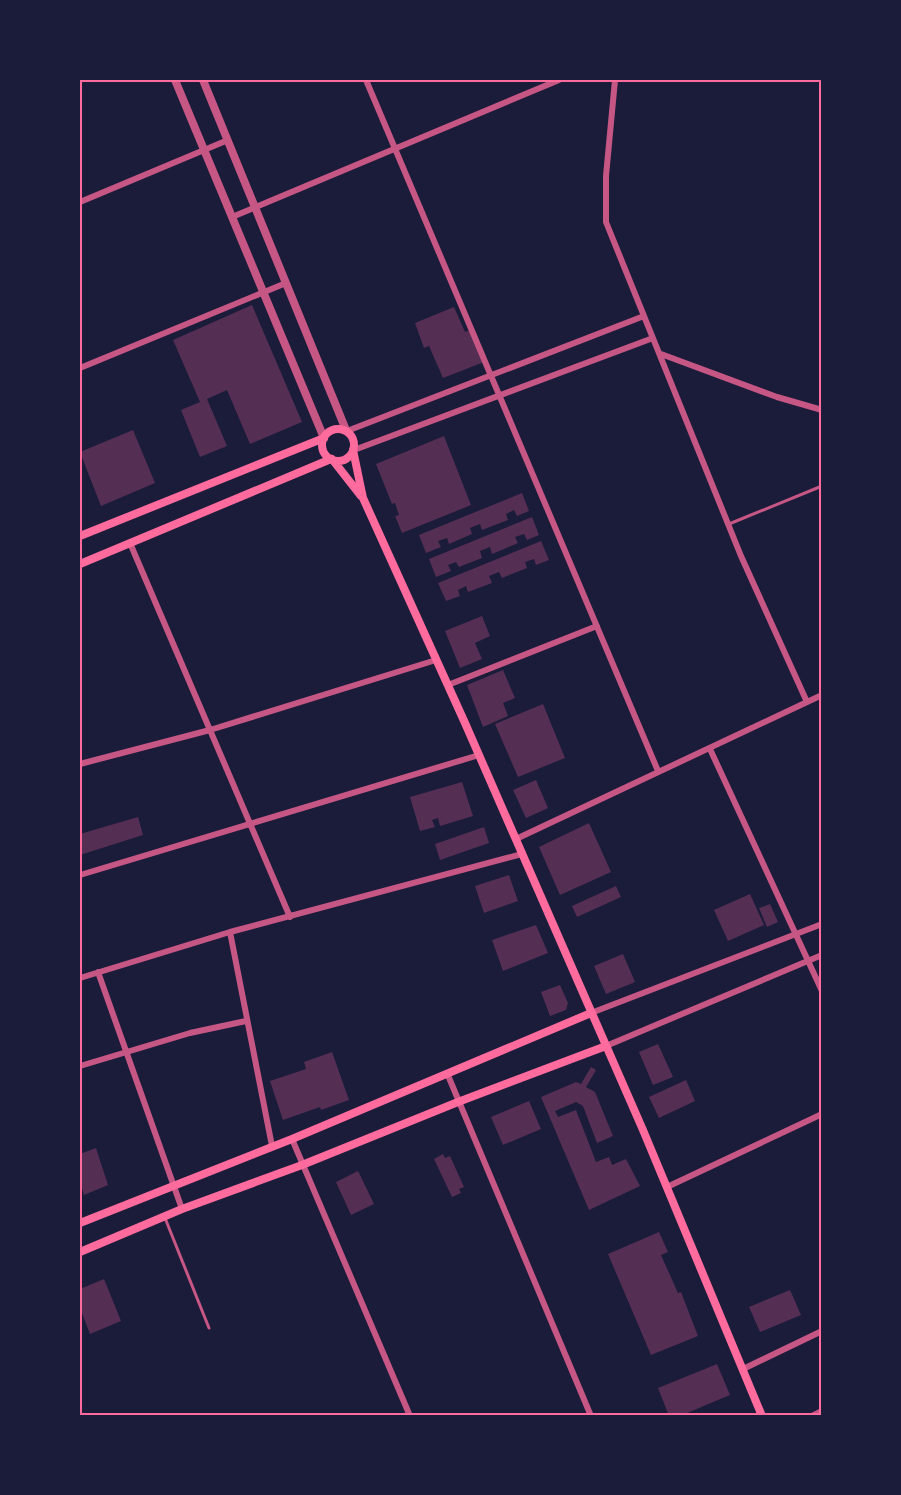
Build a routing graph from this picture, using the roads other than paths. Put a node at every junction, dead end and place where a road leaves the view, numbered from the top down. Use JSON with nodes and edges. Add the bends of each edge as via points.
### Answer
{"nodes":[{"id":1,"x":175,"y":80,"type":"edge"},
{"id":2,"x":203,"y":80,"type":"edge"},
{"id":3,"x":366,"y":80,"type":"edge"},
{"id":4,"x":559,"y":80,"type":"edge"},
{"id":5,"x":615,"y":80,"type":"edge"},
{"id":6,"x":228,"y":140,"type":"junction"},
{"id":7,"x":396,"y":150,"type":"junction"},
{"id":8,"x":204,"y":151,"type":"junction"},
{"id":9,"x":80,"y":202,"type":"edge"},
{"id":10,"x":255,"y":208,"type":"junction"},
{"id":11,"x":232,"y":218,"type":"junction"},
{"id":12,"x":286,"y":283,"type":"junction"},
{"id":13,"x":263,"y":292,"type":"junction"},
{"id":14,"x":644,"y":316,"type":"junction"},
{"id":15,"x":653,"y":338,"type":"junction"},
{"id":16,"x":661,"y":354,"type":"junction"},
{"id":17,"x":80,"y":368,"type":"edge"},
{"id":18,"x":491,"y":374,"type":"junction"},
{"id":19,"x":500,"y":396,"type":"junction"},
{"id":20,"x":822,"y":410,"type":"edge"},
{"id":21,"x":346,"y":430,"type":"junction"},
{"id":22,"x":324,"y":438,"type":"junction"},
{"id":23,"x":353,"y":450,"type":"junction"},
{"id":24,"x":332,"y":459,"type":"junction"},
{"id":25,"x":822,"y":486,"type":"edge"},
{"id":26,"x":363,"y":498,"type":"junction"},
{"id":27,"x":728,"y":524,"type":"junction"},
{"id":28,"x":80,"y":536,"type":"edge"},
{"id":29,"x":130,"y":543,"type":"junction"},
{"id":30,"x":80,"y":564,"type":"edge"},
{"id":31,"x":597,"y":626,"type":"junction"},
{"id":32,"x":436,"y":660,"type":"junction"},
{"id":33,"x":448,"y":686,"type":"junction"},
{"id":34,"x":822,"y":695,"type":"edge"},
{"id":35,"x":807,"y":702,"type":"junction"},
{"id":36,"x":210,"y":730,"type":"junction"},
{"id":37,"x":710,"y":749,"type":"junction"},
{"id":38,"x":479,"y":755,"type":"junction"},
{"id":39,"x":80,"y":764,"type":"edge"},
{"id":40,"x":658,"y":771,"type":"junction"},
{"id":41,"x":249,"y":824,"type":"junction"},
{"id":42,"x":516,"y":839,"type":"junction"},
{"id":43,"x":522,"y":854,"type":"junction"},
{"id":44,"x":80,"y":875,"type":"edge"},
{"id":45,"x":290,"y":917,"type":"junction"},
{"id":46,"x":822,"y":924,"type":"edge"},
{"id":47,"x":230,"y":932,"type":"junction"},
{"id":48,"x":796,"y":935,"type":"junction"},
{"id":49,"x":822,"y":955,"type":"edge"},
{"id":50,"x":807,"y":961,"type":"junction"},
{"id":51,"x":98,"y":972,"type":"junction"},
{"id":52,"x":80,"y":978,"type":"edge"},
{"id":53,"x":822,"y":991,"type":"edge"},
{"id":54,"x":591,"y":1013,"type":"junction"},
{"id":55,"x":246,"y":1021,"type":"junction"},
{"id":56,"x":606,"y":1046,"type":"junction"},
{"id":57,"x":126,"y":1053,"type":"junction"},
{"id":58,"x":80,"y":1066,"type":"edge"},
{"id":59,"x":447,"y":1073,"type":"junction"},
{"id":60,"x":458,"y":1102,"type":"junction"},
{"id":61,"x":822,"y":1114,"type":"edge"},
{"id":62,"x":291,"y":1139,"type":"junction"},
{"id":63,"x":272,"y":1146,"type":"junction"},
{"id":64,"x":302,"y":1165,"type":"junction"},
{"id":65,"x":173,"y":1186,"type":"junction"},
{"id":66,"x":667,"y":1187,"type":"junction"},
{"id":67,"x":182,"y":1209,"type":"junction"},
{"id":68,"x":165,"y":1216,"type":"junction"},
{"id":69,"x":80,"y":1223,"type":"edge"},
{"id":70,"x":80,"y":1252,"type":"edge"},
{"id":71,"x":208,"y":1328,"type":"dead end"},
{"id":72,"x":822,"y":1331,"type":"edge"},
{"id":73,"x":743,"y":1369,"type":"junction"},
{"id":74,"x":822,"y":1411,"type":"edge"},
{"id":75,"x":410,"y":1416,"type":"edge"},
{"id":76,"x":591,"y":1416,"type":"edge"},
{"id":77,"x":762,"y":1416,"type":"edge"},
{"id":78,"x":812,"y":1416,"type":"edge"}],
"edges":[{"from":1,"to":8,"type":"street"},
{"from":2,"to":6,"type":"street"},
{"from":3,"to":7,"type":"street"},
{"from":4,"to":7,"type":"street"},
{"from":5,"to":14,"type":"street","via":[[606,222]]},
{"from":6,"to":8,"type":"street"},
{"from":6,"to":10,"type":"street"},
{"from":7,"to":10,"type":"street"},
{"from":7,"to":18,"type":"street"},
{"from":8,"to":9,"type":"street"},
{"from":8,"to":11,"type":"street"},
{"from":10,"to":11,"type":"street"},
{"from":10,"to":12,"type":"street"},
{"from":11,"to":13,"type":"street"},
{"from":12,"to":13,"type":"street"},
{"from":12,"to":21,"type":"street"},
{"from":13,"to":17,"type":"street"},
{"from":13,"to":22,"type":"street"},
{"from":14,"to":15,"type":"street"},
{"from":14,"to":18,"type":"street"},
{"from":15,"to":16,"type":"street"},
{"from":15,"to":19,"type":"street"},
{"from":16,"to":20,"type":"street"},
{"from":16,"to":27,"type":"street"},
{"from":18,"to":19,"type":"street"},
{"from":18,"to":21,"type":"street"},
{"from":19,"to":23,"type":"street"},
{"from":19,"to":31,"type":"street"},
{"from":21,"to":22,"type":"main road","via":[[334,429]]},
{"from":21,"to":23,"type":"main road","via":[[354,441]]},
{"from":22,"to":24,"type":"main road","via":[[323,450]]},
{"from":22,"to":28,"type":"main road"},
{"from":23,"to":24,"type":"main road","via":[[347,458]]},
{"from":23,"to":26,"type":"main road"},
{"from":24,"to":26,"type":"main road"},
{"from":24,"to":29,"type":"main road"},
{"from":25,"to":27,"type":"lane"},
{"from":26,"to":32,"type":"main road"},
{"from":27,"to":35,"type":"street"},
{"from":29,"to":30,"type":"main road"},
{"from":29,"to":36,"type":"street"},
{"from":31,"to":33,"type":"street"},
{"from":31,"to":40,"type":"street"},
{"from":32,"to":33,"type":"main road"},
{"from":32,"to":36,"type":"street"},
{"from":33,"to":38,"type":"main road"},
{"from":34,"to":35,"type":"street"},
{"from":35,"to":37,"type":"street"},
{"from":36,"to":39,"type":"street"},
{"from":36,"to":41,"type":"street"},
{"from":37,"to":40,"type":"street"},
{"from":37,"to":48,"type":"street"},
{"from":38,"to":41,"type":"street"},
{"from":38,"to":42,"type":"main road"},
{"from":40,"to":42,"type":"street"},
{"from":41,"to":44,"type":"street"},
{"from":41,"to":45,"type":"street"},
{"from":42,"to":43,"type":"main road"},
{"from":43,"to":45,"type":"street"},
{"from":43,"to":54,"type":"main road"},
{"from":45,"to":47,"type":"street"},
{"from":46,"to":48,"type":"street"},
{"from":47,"to":51,"type":"street"},
{"from":47,"to":55,"type":"street"},
{"from":48,"to":50,"type":"street"},
{"from":48,"to":54,"type":"street"},
{"from":49,"to":50,"type":"street"},
{"from":50,"to":53,"type":"street"},
{"from":50,"to":56,"type":"street"},
{"from":51,"to":52,"type":"street"},
{"from":51,"to":57,"type":"street"},
{"from":54,"to":56,"type":"main road"},
{"from":54,"to":59,"type":"main road"},
{"from":55,"to":57,"type":"street"},
{"from":55,"to":63,"type":"street"},
{"from":56,"to":60,"type":"main road"},
{"from":56,"to":66,"type":"main road"},
{"from":57,"to":58,"type":"street"},
{"from":57,"to":65,"type":"street"},
{"from":59,"to":60,"type":"street"},
{"from":59,"to":62,"type":"main road"},
{"from":60,"to":64,"type":"main road"},
{"from":60,"to":76,"type":"street"},
{"from":61,"to":66,"type":"street"},
{"from":62,"to":63,"type":"main road"},
{"from":62,"to":64,"type":"street"},
{"from":63,"to":65,"type":"main road"},
{"from":64,"to":67,"type":"main road"},
{"from":64,"to":75,"type":"street"},
{"from":65,"to":67,"type":"street"},
{"from":65,"to":69,"type":"main road"},
{"from":66,"to":73,"type":"main road"},
{"from":67,"to":68,"type":"main road"},
{"from":68,"to":70,"type":"main road"},
{"from":68,"to":71,"type":"lane"},
{"from":72,"to":73,"type":"street"},
{"from":73,"to":77,"type":"main road"},
{"from":74,"to":78,"type":"street"}]}
